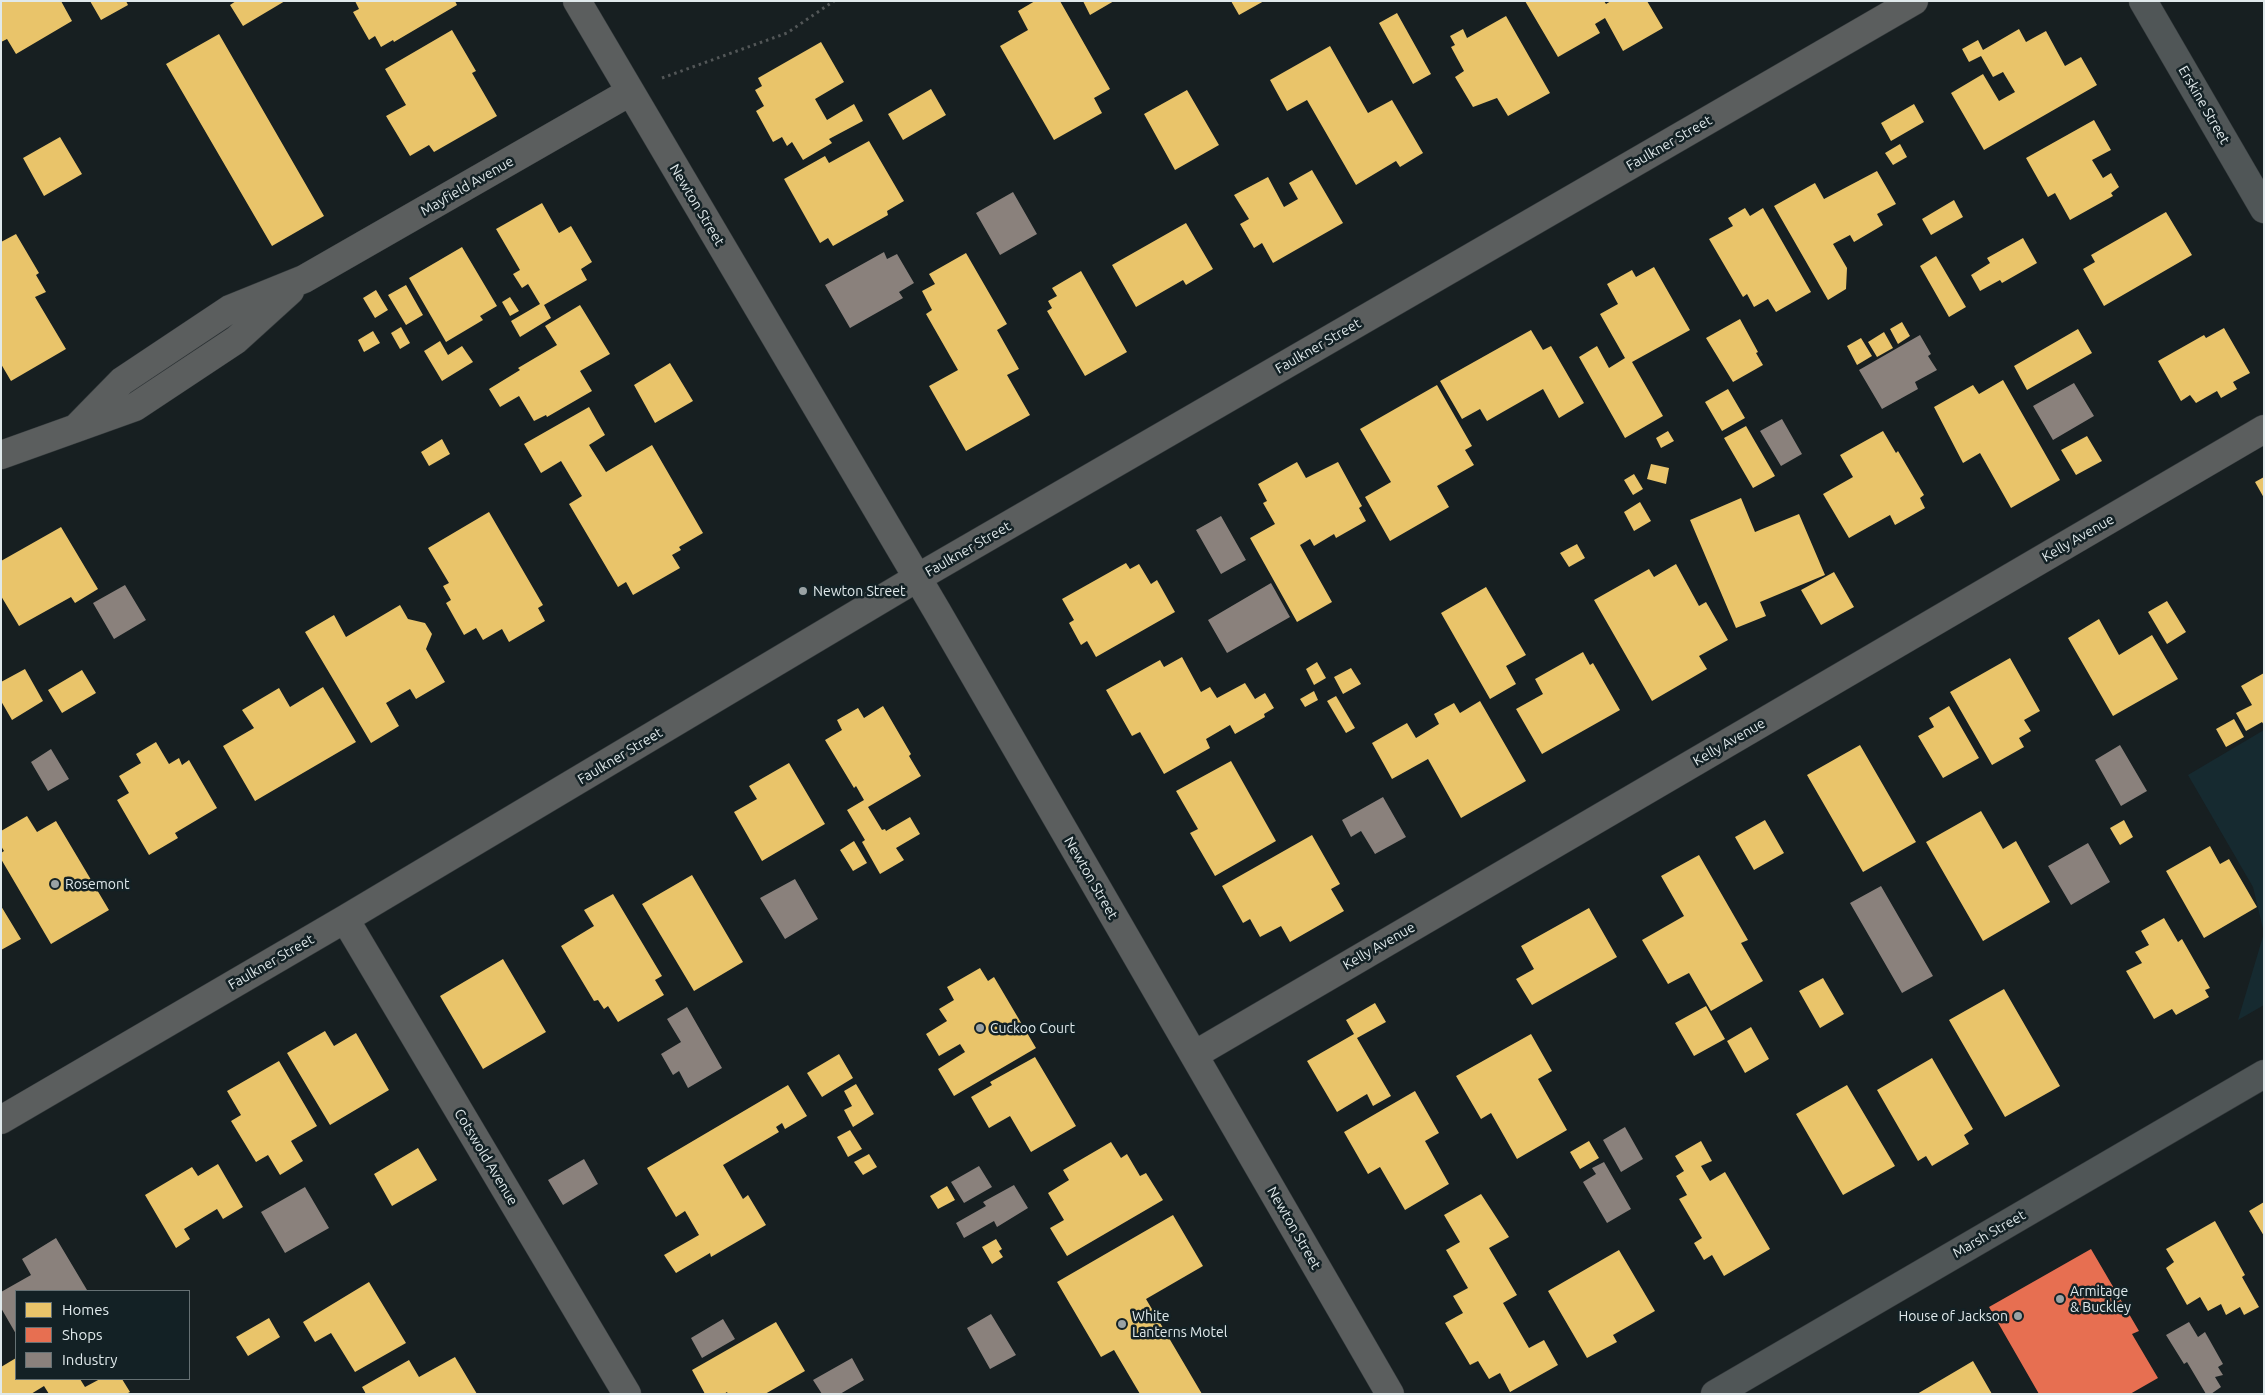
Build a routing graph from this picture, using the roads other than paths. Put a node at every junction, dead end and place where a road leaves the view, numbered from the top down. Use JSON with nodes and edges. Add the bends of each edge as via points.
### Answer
{"nodes":[{"id":1,"x":576,"y":1,"type":"edge"},
{"id":2,"x":1914,"y":1,"type":"edge"},
{"id":3,"x":2144,"y":1,"type":"edge"},
{"id":4,"x":630,"y":92,"type":"junction"},
{"id":5,"x":2264,"y":209,"type":"edge"},
{"id":6,"x":2264,"y":429,"type":"edge"},
{"id":7,"x":1,"y":454,"type":"edge"},
{"id":8,"x":917,"y":578,"type":"junction"},
{"id":9,"x":344,"y":919,"type":"junction"},
{"id":10,"x":1194,"y":1055,"type":"junction"},
{"id":11,"x":2264,"y":1074,"type":"edge"},
{"id":12,"x":1,"y":1120,"type":"edge"},
{"id":13,"x":627,"y":1394,"type":"edge"},
{"id":14,"x":1390,"y":1394,"type":"edge"},
{"id":15,"x":1715,"y":1394,"type":"edge"}],
"edges":[{"from":1,"to":4,"type":"street","name":"Newton Street"},
{"from":2,"to":8,"type":"street","name":"Faulkner Street"},
{"from":3,"to":5,"type":"main road","name":"Erskine Street"},
{"from":4,"to":7,"type":"street","name":"Mayfield Avenue","via":[[304,279],[236,340],[135,407]]},
{"from":4,"to":8,"type":"street","name":"Newton Street"},
{"from":6,"to":10,"type":"street","name":"Kelly Avenue"},
{"from":8,"to":9,"type":"street","name":"Faulkner Street"},
{"from":8,"to":10,"type":"street","name":"Newton Street"},
{"from":9,"to":12,"type":"street","name":"Faulkner Street"},
{"from":9,"to":13,"type":"street","name":"Cotswold Avenue"},
{"from":10,"to":14,"type":"street","name":"Newton Street"},
{"from":11,"to":15,"type":"main road","name":"Marsh Street"}]}
